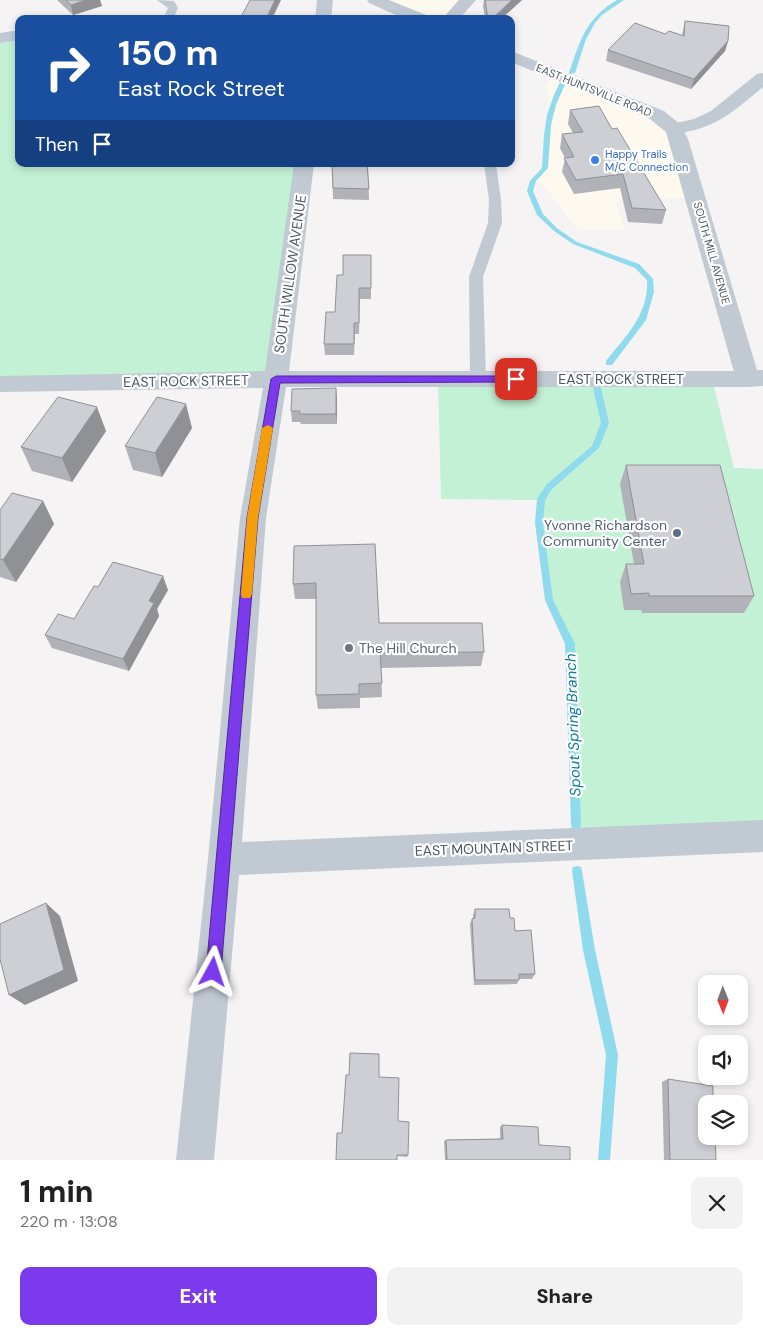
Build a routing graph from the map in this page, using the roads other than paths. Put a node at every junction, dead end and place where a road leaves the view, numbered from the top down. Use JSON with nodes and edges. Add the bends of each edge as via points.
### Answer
{"nodes":[{"id":1,"x":162,"y":0,"type":"edge"},
{"id":2,"x":325,"y":0,"type":"edge"},
{"id":3,"x":375,"y":0,"type":"edge"},
{"id":4,"x":468,"y":0,"type":"edge"},
{"id":5,"x":170,"y":15,"type":"edge"},
{"id":6,"x":323,"y":15,"type":"edge"},
{"id":7,"x":411,"y":15,"type":"edge"},
{"id":8,"x":454,"y":15,"type":"edge"},
{"id":9,"x":15,"y":36,"type":"edge"},
{"id":10,"x":0,"y":38,"type":"edge"},
{"id":11,"x":515,"y":58,"type":"edge"},
{"id":12,"x":763,"y":78,"type":"edge"},
{"id":13,"x":674,"y":129,"type":"junction"},
{"id":14,"x":304,"y":167,"type":"edge"},
{"id":15,"x":490,"y":167,"type":"edge"},
{"id":16,"x":731,"y":319,"type":"junction"},
{"id":17,"x":763,"y":357,"type":"edge"},
{"id":18,"x":276,"y":379,"type":"junction"},
{"id":19,"x":478,"y":379,"type":"junction"},
{"id":20,"x":755,"y":379,"type":"edge"},
{"id":21,"x":0,"y":384,"type":"edge"},
{"id":22,"x":763,"y":836,"type":"edge"},
{"id":23,"x":224,"y":859,"type":"junction"},
{"id":24,"x":195,"y":1160,"type":"edge"}],
"edges":[{"from":1,"to":5,"type":"lane","via":[[170,2],[173,8]]},
{"from":2,"to":6,"type":"street"},
{"from":3,"to":7,"type":"street"},
{"from":4,"to":8,"type":"street"},
{"from":9,"to":10,"type":"street"},
{"from":11,"to":13,"type":"street","name":"EAST HUNTSVILLE ROAD","via":[[657,115]]},
{"from":12,"to":13,"type":"street","via":[[718,115],[699,124]]},
{"from":13,"to":16,"type":"street","name":"SOUTH MILL AVENUE"},
{"from":14,"to":18,"type":"street","name":"SOUTH WILLOW AVENUE"},
{"from":15,"to":19,"type":"lane","via":[[495,223],[476,277]]},
{"from":16,"to":17,"type":"street","via":[[749,346]]},
{"from":16,"to":20,"type":"street","name":"SOUTH MILL AVENUE"},
{"from":18,"to":19,"type":"street","name":"EAST ROCK STREET"},
{"from":18,"to":21,"type":"street","name":"EAST ROCK STREET"},
{"from":18,"to":23,"type":"street","name":"SOUTH WILLOW AVENUE","via":[[253,518]]},
{"from":19,"to":20,"type":"street","name":"EAST ROCK STREET"},
{"from":22,"to":23,"type":"street","name":"EAST MOUNTAIN STREET"},
{"from":23,"to":24,"type":"street","name":"SOUTH WILLOW AVENUE"}]}
